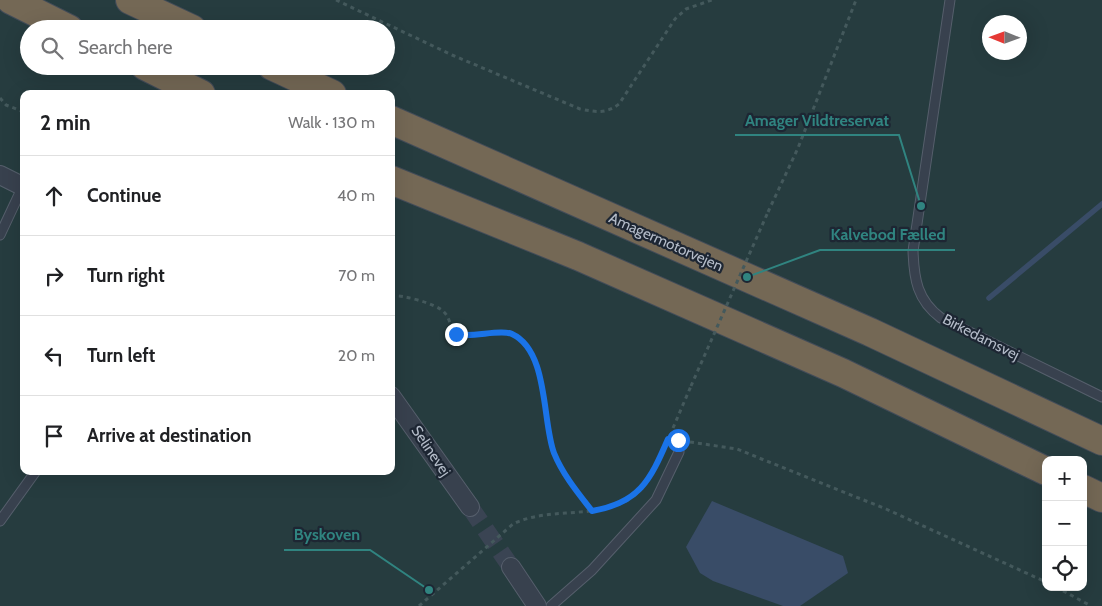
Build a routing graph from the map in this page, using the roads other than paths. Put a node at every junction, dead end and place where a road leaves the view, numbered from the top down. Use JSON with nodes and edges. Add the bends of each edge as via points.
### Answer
{"nodes":[{"id":1,"x":11,"y":0,"type":"edge"},
{"id":2,"x":130,"y":0,"type":"edge"},
{"id":3,"x":950,"y":0,"type":"edge"},
{"id":4,"x":51,"y":20,"type":"edge"},
{"id":5,"x":173,"y":20,"type":"edge"},
{"id":6,"x":163,"y":75,"type":"edge"},
{"id":7,"x":291,"y":75,"type":"edge"},
{"id":8,"x":193,"y":90,"type":"edge"},
{"id":9,"x":323,"y":90,"type":"edge"},
{"id":10,"x":395,"y":122,"type":"edge"},
{"id":11,"x":0,"y":175,"type":"edge"},
{"id":12,"x":395,"y":182,"type":"edge"},
{"id":13,"x":20,"y":185,"type":"edge"},
{"id":14,"x":20,"y":192,"type":"edge"},
{"id":15,"x":0,"y":234,"type":"edge"},
{"id":16,"x":1102,"y":397,"type":"edge"},
{"id":17,"x":395,"y":402,"type":"edge"},
{"id":18,"x":678,"y":440,"type":"road end"},
{"id":19,"x":1102,"y":441,"type":"edge"},
{"id":20,"x":1042,"y":469,"type":"edge"},
{"id":21,"x":33,"y":475,"type":"edge"},
{"id":22,"x":1087,"y":491,"type":"edge"},
{"id":23,"x":1102,"y":498,"type":"edge"},
{"id":24,"x":470,"y":507,"type":"tunnel mouth"},
{"id":25,"x":0,"y":521,"type":"edge"},
{"id":26,"x":510,"y":567,"type":"tunnel mouth"},
{"id":27,"x":537,"y":606,"type":"edge"},
{"id":28,"x":551,"y":606,"type":"edge"}],
"edges":[{"from":1,"to":4,"type":"highway"},
{"from":2,"to":5,"type":"highway"},
{"from":3,"to":16,"type":"lane","name":"Birkedamsvej","via":[[913,251],[918,291],[941,318]]},
{"from":6,"to":8,"type":"highway"},
{"from":7,"to":9,"type":"highway"},
{"from":10,"to":19,"type":"highway","name":"Amagermotorvejen","via":[[870,332]]},
{"from":11,"to":13,"type":"street"},
{"from":12,"to":20,"type":"highway","via":[[578,256],[843,373]]},
{"from":14,"to":15,"type":"lane"},
{"from":17,"to":24,"type":"street","name":"Selinevej"},
{"from":18,"to":28,"type":"lane","via":[[679,452],[656,500],[592,570]]},
{"from":21,"to":25,"type":"lane"},
{"from":22,"to":23,"type":"highway"},
{"from":26,"to":27,"type":"street"}]}
